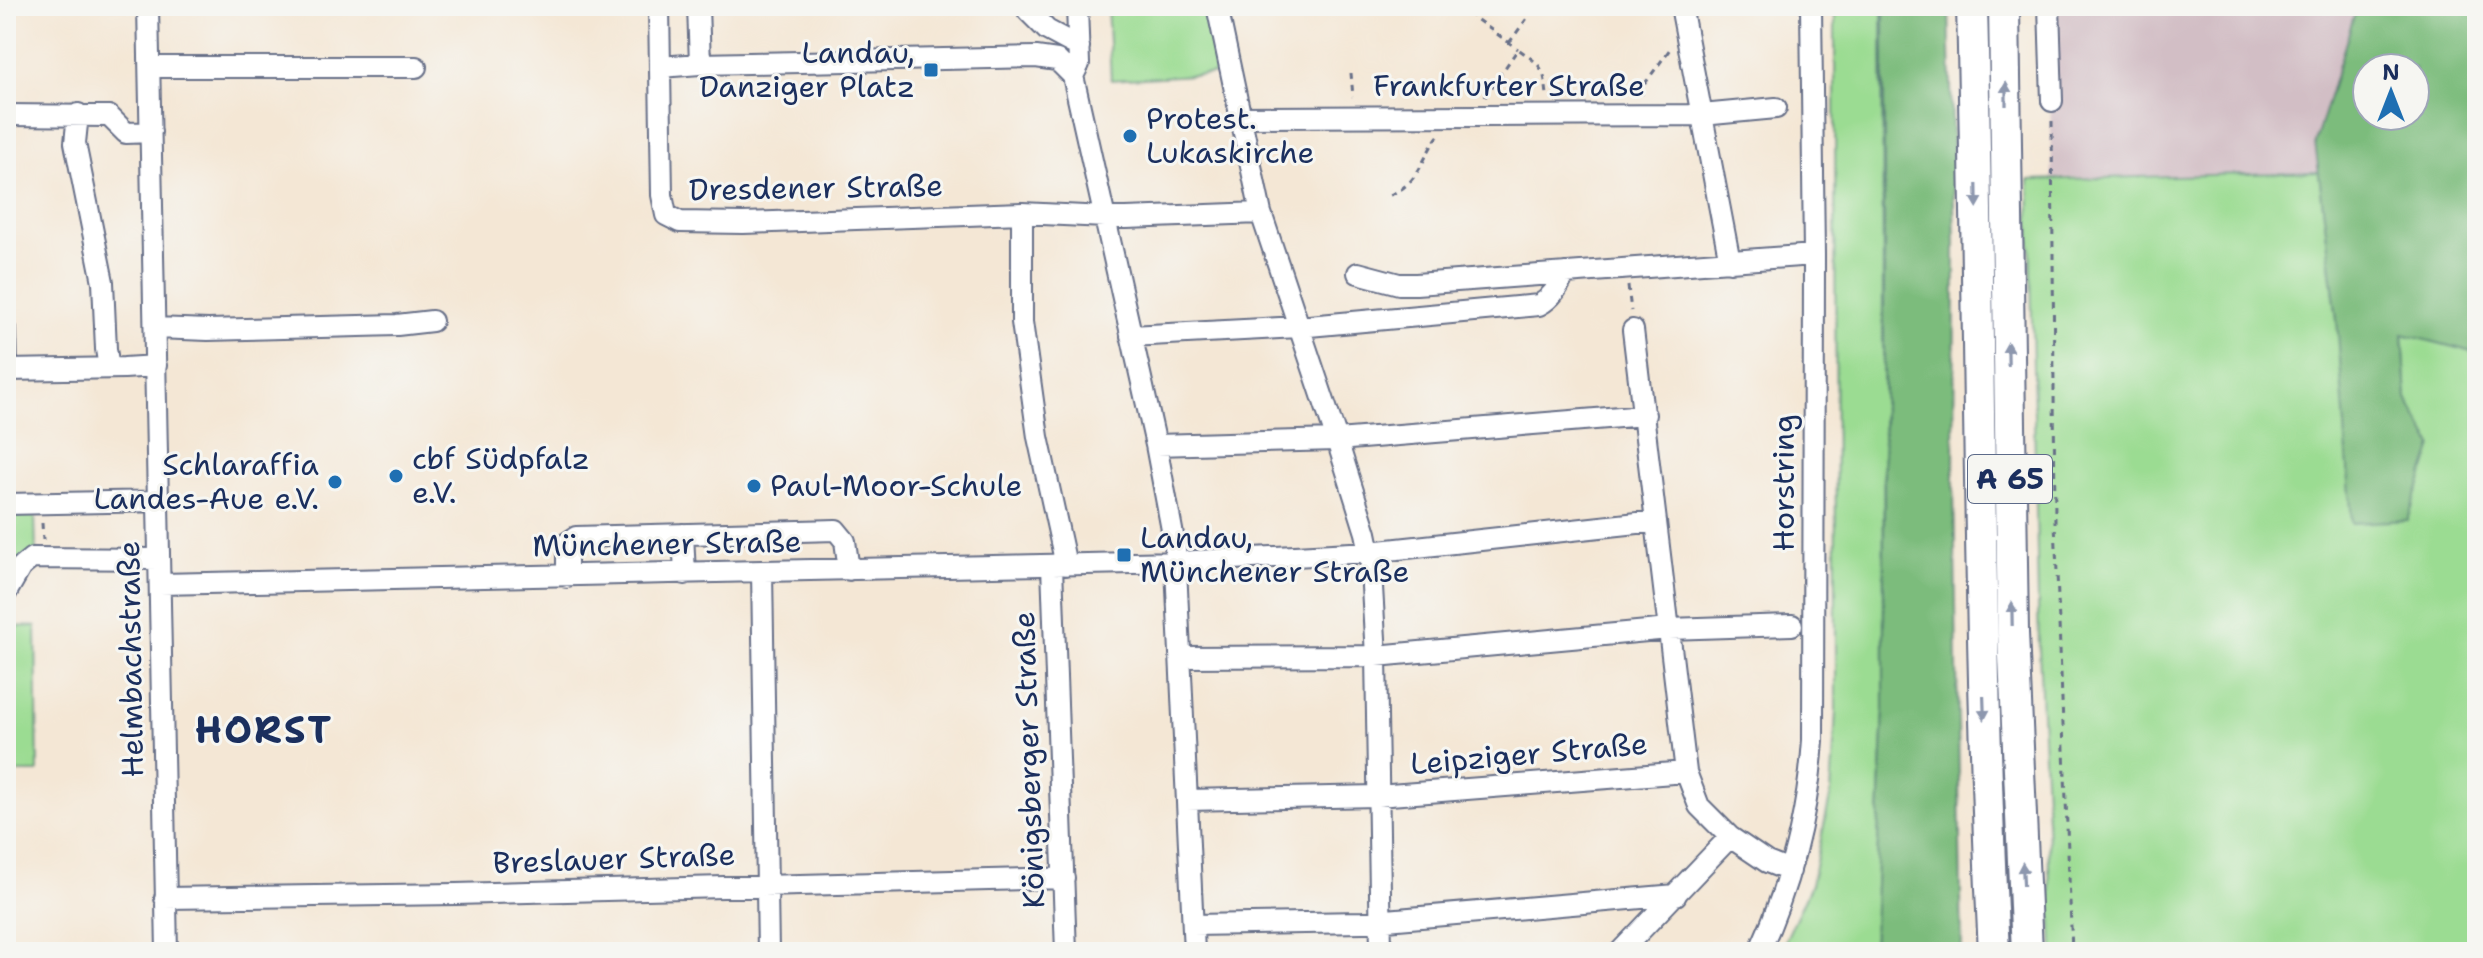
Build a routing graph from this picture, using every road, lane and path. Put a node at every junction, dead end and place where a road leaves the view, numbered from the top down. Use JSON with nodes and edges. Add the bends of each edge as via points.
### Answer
{"nodes":[{"id":1,"x":148,"y":6,"type":"edge"},
{"id":2,"x":659,"y":6,"type":"edge"},
{"id":3,"x":698,"y":6,"type":"edge"},
{"id":4,"x":1027,"y":6,"type":"edge"},
{"id":5,"x":1077,"y":6,"type":"edge"},
{"id":6,"x":1217,"y":6,"type":"edge"},
{"id":7,"x":1458,"y":6,"type":"edge"},
{"id":8,"x":1536,"y":6,"type":"edge"},
{"id":9,"x":1681,"y":6,"type":"edge"},
{"id":10,"x":1811,"y":6,"type":"edge"},
{"id":11,"x":1972,"y":6,"type":"edge"},
{"id":12,"x":2004,"y":6,"type":"edge"},
{"id":13,"x":2049,"y":6,"type":"edge"},
{"id":14,"x":1509,"y":43,"type":"junction"},
{"id":15,"x":1079,"y":47,"type":"junction"},
{"id":16,"x":1670,"y":48,"type":"dead end"},
{"id":17,"x":1518,"y":49,"type":"junction"},
{"id":18,"x":700,"y":64,"type":"junction"},
{"id":19,"x":150,"y":67,"type":"junction"},
{"id":20,"x":416,"y":67,"type":"dead end"},
{"id":21,"x":660,"y":67,"type":"junction"},
{"id":22,"x":1073,"y":76,"type":"junction"},
{"id":23,"x":2052,"y":101,"type":"joint"},
{"id":24,"x":1776,"y":108,"type":"dead end"},
{"id":25,"x":78,"y":114,"type":"junction"},
{"id":26,"x":6,"y":115,"type":"edge"},
{"id":27,"x":1623,"y":115,"type":"junction"},
{"id":28,"x":1702,"y":115,"type":"junction"},
{"id":29,"x":1471,"y":116,"type":"junction"},
{"id":30,"x":1547,"y":116,"type":"junction"},
{"id":31,"x":1241,"y":117,"type":"junction"},
{"id":32,"x":1442,"y":131,"type":"dead end"},
{"id":33,"x":151,"y":132,"type":"junction"},
{"id":34,"x":1390,"y":195,"type":"dead end"},
{"id":35,"x":1022,"y":213,"type":"junction"},
{"id":36,"x":1261,"y":213,"type":"junction"},
{"id":37,"x":1105,"y":218,"type":"junction"},
{"id":38,"x":1814,"y":255,"type":"junction"},
{"id":39,"x":1730,"y":262,"type":"junction"},
{"id":40,"x":1626,"y":269,"type":"junction"},
{"id":41,"x":1358,"y":273,"type":"dead end"},
{"id":42,"x":1565,"y":273,"type":"junction"},
{"id":43,"x":432,"y":321,"type":"dead end"},
{"id":44,"x":1298,"y":327,"type":"junction"},
{"id":45,"x":156,"y":328,"type":"junction"},
{"id":46,"x":6,"y":329,"type":"edge"},
{"id":47,"x":1633,"y":330,"type":"joint"},
{"id":48,"x":1131,"y":336,"type":"junction"},
{"id":49,"x":156,"y":366,"type":"junction"},
{"id":50,"x":109,"y":368,"type":"junction"},
{"id":51,"x":6,"y":370,"type":"edge"},
{"id":52,"x":1645,"y":415,"type":"junction"},
{"id":53,"x":1337,"y":440,"type":"junction"},
{"id":54,"x":1156,"y":445,"type":"junction"},
{"id":55,"x":159,"y":501,"type":"junction"},
{"id":56,"x":6,"y":504,"type":"edge"},
{"id":57,"x":42,"y":504,"type":"junction"},
{"id":58,"x":1656,"y":521,"type":"junction"},
{"id":59,"x":683,"y":534,"type":"junction"},
{"id":60,"x":1370,"y":552,"type":"junction"},
{"id":61,"x":44,"y":559,"type":"junction"},
{"id":62,"x":159,"y":559,"type":"junction"},
{"id":63,"x":1177,"y":562,"type":"junction"},
{"id":64,"x":1059,"y":565,"type":"junction"},
{"id":65,"x":849,"y":570,"type":"junction"},
{"id":66,"x":762,"y":572,"type":"junction"},
{"id":67,"x":685,"y":574,"type":"junction"},
{"id":68,"x":567,"y":577,"type":"junction"},
{"id":69,"x":160,"y":584,"type":"junction"},
{"id":70,"x":6,"y":593,"type":"edge"},
{"id":71,"x":1792,"y":625,"type":"dead end"},
{"id":72,"x":1669,"y":629,"type":"junction"},
{"id":73,"x":1376,"y":656,"type":"junction"},
{"id":74,"x":1181,"y":657,"type":"junction"},
{"id":75,"x":1686,"y":772,"type":"junction"},
{"id":76,"x":1377,"y":796,"type":"junction"},
{"id":77,"x":1187,"y":800,"type":"junction"},
{"id":78,"x":1730,"y":837,"type":"junction"},
{"id":79,"x":1790,"y":871,"type":"junction"},
{"id":80,"x":1064,"y":878,"type":"junction"},
{"id":81,"x":767,"y":885,"type":"junction"},
{"id":82,"x":1676,"y":895,"type":"junction"},
{"id":83,"x":165,"y":898,"type":"junction"},
{"id":84,"x":1381,"y":920,"type":"junction"},
{"id":85,"x":1193,"y":925,"type":"junction"},
{"id":86,"x":167,"y":952,"type":"edge"},
{"id":87,"x":768,"y":952,"type":"edge"},
{"id":88,"x":1066,"y":952,"type":"edge"},
{"id":89,"x":1194,"y":952,"type":"edge"},
{"id":90,"x":1381,"y":952,"type":"edge"},
{"id":91,"x":1620,"y":952,"type":"edge"},
{"id":92,"x":1759,"y":952,"type":"edge"},
{"id":93,"x":1994,"y":952,"type":"edge"},
{"id":94,"x":2027,"y":952,"type":"edge"},
{"id":95,"x":2072,"y":952,"type":"edge"}],
"edges":[{"from":1,"to":19,"type":"street","name":"Helmbachstraße"},
{"from":2,"to":21,"type":"street","name":"Dresdener Straße"},
{"from":3,"to":18,"type":"street"},
{"from":4,"to":15,"type":"street","via":[[1047,30]]},
{"from":5,"to":15,"type":"street"},
{"from":6,"to":31,"type":"street"},
{"from":7,"to":14,"type":"path"},
{"from":8,"to":14,"type":"path"},
{"from":9,"to":28,"type":"street"},
{"from":10,"to":38,"type":"street","name":"Horstring"},
{"from":11,"to":93,"type":"highway","number":"A 65","one_way":true,"via":[[1981,633]]},
{"from":94,"to":12,"type":"highway","number":"A 65","one_way":true,"via":[[2012,617]]},
{"from":13,"to":23,"type":"street"},
{"from":14,"to":17,"type":"path"},
{"from":15,"to":22,"type":"street"},
{"from":16,"to":27,"type":"path","via":[[1641,89],[1643,94]]},
{"from":17,"to":29,"type":"path"},
{"from":17,"to":30,"type":"path","via":[[1543,69]]},
{"from":18,"to":21,"type":"street"},
{"from":18,"to":22,"type":"street","via":[[1036,57],[1057,60]]},
{"from":19,"to":20,"type":"street"},
{"from":19,"to":33,"type":"street","name":"Helmbachstraße"},
{"from":21,"to":35,"type":"street","name":"Dresdener Straße","via":[[662,195],[666,215],[680,222]]},
{"from":22,"to":37,"type":"street"},
{"from":23,"to":95,"type":"path","via":[[2055,522]]},
{"from":24,"to":28,"type":"street","name":"Frankfurter Straße"},
{"from":25,"to":26,"type":"street"},
{"from":25,"to":33,"type":"street","via":[[109,116],[126,133]]},
{"from":25,"to":50,"type":"street","via":[[75,143],[103,282]]},
{"from":27,"to":28,"type":"street","name":"Frankfurter Straße"},
{"from":27,"to":30,"type":"street","name":"Frankfurter Straße"},
{"from":28,"to":39,"type":"street"},
{"from":29,"to":30,"type":"street","name":"Frankfurter Straße"},
{"from":29,"to":31,"type":"street","name":"Frankfurter Straße"},
{"from":31,"to":36,"type":"street"},
{"from":32,"to":34,"type":"path","via":[[1413,180]]},
{"from":33,"to":45,"type":"street","name":"Helmbachstraße"},
{"from":35,"to":37,"type":"street","name":"Dresdener Straße"},
{"from":35,"to":64,"type":"street","via":[[1024,337]]},
{"from":36,"to":37,"type":"street","name":"Dresdener Straße"},
{"from":36,"to":44,"type":"street"},
{"from":37,"to":48,"type":"street"},
{"from":38,"to":39,"type":"street"},
{"from":38,"to":79,"type":"street","name":"Horstring","via":[[1814,704],[1808,790]]},
{"from":39,"to":40,"type":"street"},
{"from":40,"to":42,"type":"street"},
{"from":40,"to":47,"type":"path"},
{"from":41,"to":42,"type":"street","via":[[1399,284]]},
{"from":42,"to":44,"type":"street","via":[[1539,305]]},
{"from":43,"to":45,"type":"street"},
{"from":44,"to":48,"type":"street"},
{"from":44,"to":53,"type":"street"},
{"from":45,"to":49,"type":"street","name":"Helmbachstraße"},
{"from":46,"to":51,"type":"street"},
{"from":47,"to":52,"type":"street","name":"Leipziger Straße"},
{"from":48,"to":54,"type":"street"},
{"from":49,"to":50,"type":"street"},
{"from":49,"to":55,"type":"street","name":"Helmbachstraße"},
{"from":50,"to":51,"type":"street"},
{"from":52,"to":53,"type":"street"},
{"from":52,"to":58,"type":"street","name":"Leipziger Straße"},
{"from":53,"to":54,"type":"street"},
{"from":53,"to":60,"type":"street"},
{"from":54,"to":63,"type":"street"},
{"from":55,"to":57,"type":"street"},
{"from":55,"to":62,"type":"street","name":"Helmbachstraße"},
{"from":56,"to":57,"type":"street"},
{"from":57,"to":61,"type":"path"},
{"from":58,"to":60,"type":"street"},
{"from":58,"to":72,"type":"street","name":"Leipziger Straße"},
{"from":59,"to":65,"type":"street","via":[[836,530],[845,541]]},
{"from":59,"to":67,"type":"street"},
{"from":59,"to":68,"type":"street","via":[[576,537],[567,543]]},
{"from":60,"to":63,"type":"street"},
{"from":60,"to":73,"type":"street"},
{"from":61,"to":62,"type":"street"},
{"from":61,"to":70,"type":"street","via":[[32,558],[21,567]]},
{"from":62,"to":69,"type":"street","name":"Helmbachstraße"},
{"from":63,"to":64,"type":"street","name":"Münchener Straße"},
{"from":63,"to":74,"type":"street"},
{"from":64,"to":65,"type":"street","name":"Münchener Straße"},
{"from":64,"to":80,"type":"street","name":"Königsberger Straße"},
{"from":65,"to":66,"type":"street","name":"Münchener Straße"},
{"from":66,"to":67,"type":"street","name":"Münchener Straße"},
{"from":66,"to":81,"type":"street"},
{"from":67,"to":68,"type":"street","name":"Münchener Straße"},
{"from":68,"to":69,"type":"street","name":"Münchener Straße"},
{"from":69,"to":83,"type":"street","name":"Helmbachstraße"},
{"from":71,"to":72,"type":"street"},
{"from":72,"to":73,"type":"street"},
{"from":72,"to":75,"type":"street","name":"Leipziger Straße"},
{"from":73,"to":74,"type":"street"},
{"from":73,"to":76,"type":"street"},
{"from":74,"to":77,"type":"street"},
{"from":75,"to":76,"type":"street","name":"Leipziger Straße"},
{"from":75,"to":78,"type":"street","name":"Leipziger Straße","via":[[1699,806]]},
{"from":76,"to":77,"type":"street"},
{"from":76,"to":84,"type":"street"},
{"from":77,"to":85,"type":"street"},
{"from":78,"to":79,"type":"street","name":"Leipziger Straße"},
{"from":78,"to":82,"type":"street"},
{"from":79,"to":92,"type":"street","name":"Horstring"},
{"from":80,"to":81,"type":"street","name":"Breslauer Straße"},
{"from":80,"to":88,"type":"street","name":"Königsberger Straße"},
{"from":81,"to":83,"type":"street","name":"Breslauer Straße"},
{"from":81,"to":87,"type":"street"},
{"from":82,"to":84,"type":"street"},
{"from":82,"to":91,"type":"street"},
{"from":83,"to":86,"type":"street","name":"Helmbachstraße"},
{"from":84,"to":85,"type":"street"},
{"from":84,"to":90,"type":"street"},
{"from":85,"to":89,"type":"street"}]}
